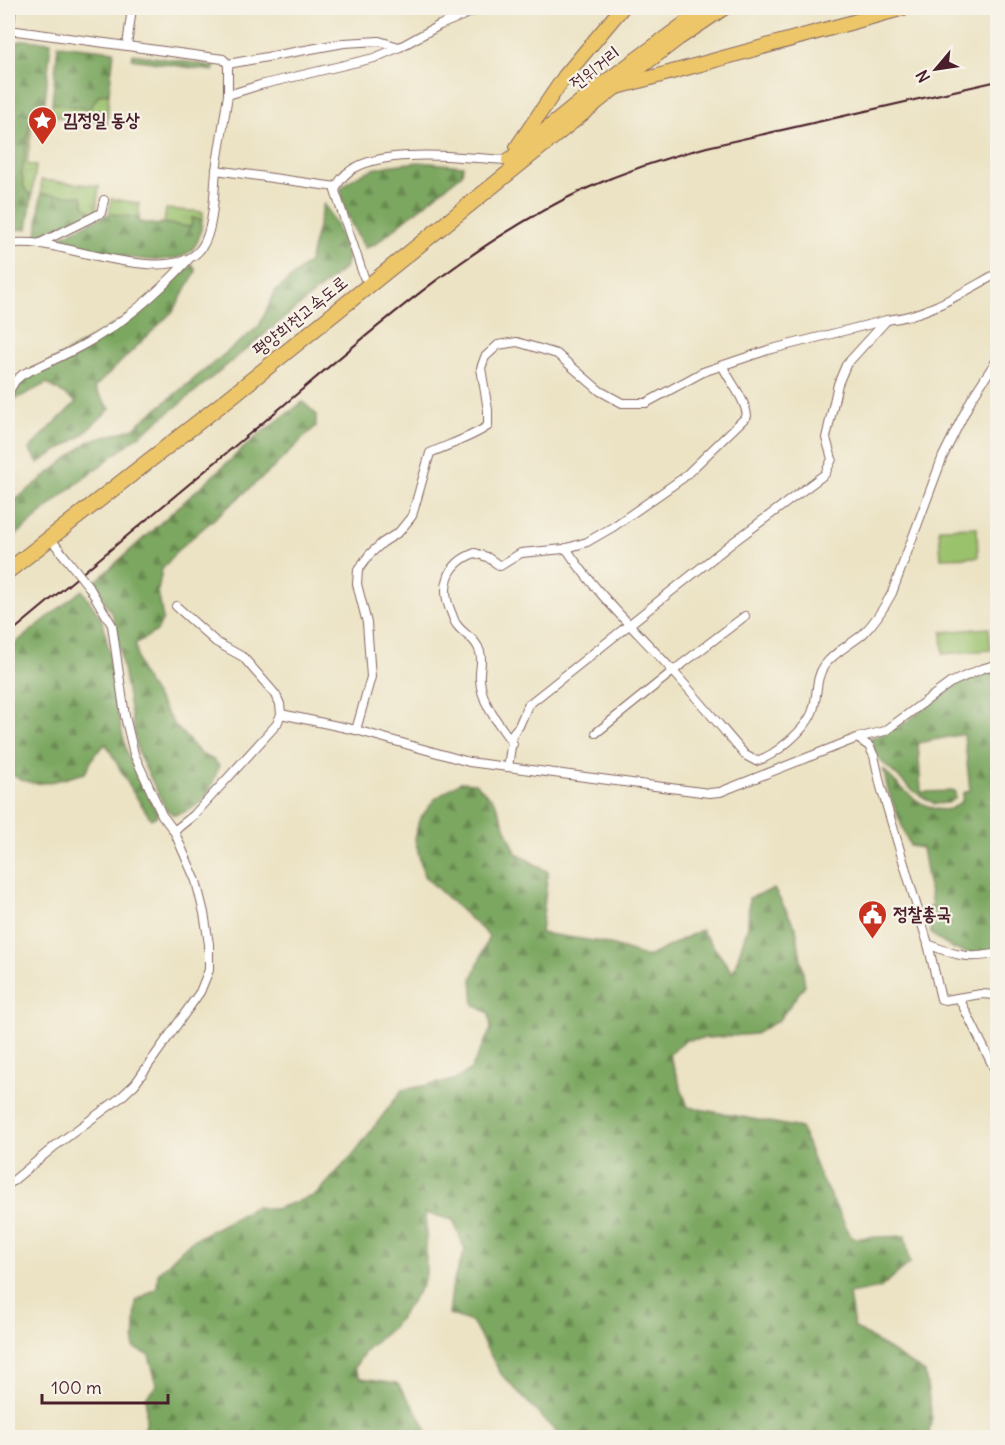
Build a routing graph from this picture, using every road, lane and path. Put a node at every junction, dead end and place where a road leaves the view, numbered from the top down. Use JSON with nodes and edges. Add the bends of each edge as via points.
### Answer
{"nodes":[{"id":1,"x":12,"y":8,"type":"edge"},
{"id":2,"x":132,"y":8,"type":"edge"},
{"id":3,"x":481,"y":8,"type":"edge"},
{"id":4,"x":622,"y":8,"type":"edge"},
{"id":5,"x":705,"y":8,"type":"edge"},
{"id":6,"x":724,"y":8,"type":"edge"},
{"id":7,"x":904,"y":8,"type":"edge"},
{"id":8,"x":9,"y":30,"type":"edge"},
{"id":9,"x":8,"y":41,"type":"edge"},
{"id":10,"x":127,"y":46,"type":"junction"},
{"id":11,"x":400,"y":47,"type":"junction"},
{"id":12,"x":228,"y":64,"type":"junction"},
{"id":13,"x":614,"y":88,"type":"junction"},
{"id":14,"x":228,"y":95,"type":"junction"},
{"id":15,"x":509,"y":160,"type":"junction"},
{"id":16,"x":216,"y":170,"type":"junction"},
{"id":17,"x":336,"y":187,"type":"junction"},
{"id":18,"x":104,"y":200,"type":"dead end"},
{"id":19,"x":8,"y":243,"type":"edge"},
{"id":20,"x":39,"y":244,"type":"junction"},
{"id":21,"x":190,"y":257,"type":"junction"},
{"id":22,"x":998,"y":273,"type":"edge"},
{"id":23,"x":364,"y":278,"type":"junction"},
{"id":24,"x":887,"y":320,"type":"junction"},
{"id":25,"x":998,"y":358,"type":"edge"},
{"id":26,"x":722,"y":365,"type":"junction"},
{"id":27,"x":8,"y":393,"type":"edge"},
{"id":28,"x":49,"y":536,"type":"junction"},
{"id":29,"x":566,"y":548,"type":"junction"},
{"id":30,"x":8,"y":565,"type":"edge"},
{"id":31,"x":8,"y":571,"type":"edge"},
{"id":32,"x":176,"y":606,"type":"dead end"},
{"id":33,"x":746,"y":615,"type":"dead end"},
{"id":34,"x":630,"y":626,"type":"junction"},
{"id":35,"x":998,"y":664,"type":"edge"},
{"id":36,"x":673,"y":671,"type":"junction"},
{"id":37,"x":280,"y":714,"type":"junction"},
{"id":38,"x":356,"y":730,"type":"junction"},
{"id":39,"x":596,"y":733,"type":"dead end"},
{"id":40,"x":858,"y":738,"type":"junction"},
{"id":41,"x":513,"y":744,"type":"junction"},
{"id":42,"x":508,"y":766,"type":"junction"},
{"id":43,"x":174,"y":831,"type":"junction"},
{"id":44,"x":928,"y":944,"type":"junction"},
{"id":45,"x":998,"y":953,"type":"edge"},
{"id":46,"x":998,"y":997,"type":"edge"},
{"id":47,"x":959,"y":998,"type":"junction"},
{"id":48,"x":998,"y":1076,"type":"edge"},
{"id":49,"x":8,"y":1185,"type":"edge"}],
"edges":[{"from":1,"to":8,"type":"street"},
{"from":2,"to":10,"type":"street"},
{"from":3,"to":11,"type":"street"},
{"from":4,"to":15,"type":"main road","via":[[565,76]]},
{"from":5,"to":15,"type":"main road","name":"전위거리"},
{"from":6,"to":13,"type":"main road","name":"전위거리"},
{"from":7,"to":13,"type":"main road"},
{"from":8,"to":9,"type":"street"},
{"from":8,"to":10,"type":"street"},
{"from":10,"to":12,"type":"street","via":[[223,59]]},
{"from":11,"to":12,"type":"street","via":[[379,41],[344,43]]},
{"from":11,"to":14,"type":"street","via":[[374,58]]},
{"from":12,"to":14,"type":"street"},
{"from":13,"to":28,"type":"highway","name":"평양희천고속도로","via":[[228,399]]},
{"from":14,"to":16,"type":"street"},
{"from":15,"to":17,"type":"street","via":[[431,156],[376,159],[346,174]]},
{"from":15,"to":23,"type":"highway","name":"평양희천고속도로"},
{"from":16,"to":17,"type":"street"},
{"from":16,"to":21,"type":"street","via":[[209,231],[202,247]]},
{"from":17,"to":23,"type":"street"},
{"from":18,"to":20,"type":"street","via":[[101,213]]},
{"from":19,"to":20,"type":"street"},
{"from":20,"to":21,"type":"street","via":[[132,263],[175,264]]},
{"from":21,"to":27,"type":"street","via":[[146,300],[107,330],[23,374]]},
{"from":22,"to":24,"type":"street","via":[[943,303],[904,318]]},
{"from":23,"to":28,"type":"highway","name":"평양희천고속도로"},
{"from":24,"to":26,"type":"street"},
{"from":24,"to":34,"type":"street","via":[[846,365],[838,384],[826,438],[832,459],[825,474]]},
{"from":25,"to":36,"type":"street","via":[[972,398],[943,456],[887,603],[862,635],[825,665],[818,676],[813,711],[783,746],[756,761],[745,755]]},
{"from":26,"to":29,"type":"street","via":[[746,408],[747,416],[740,425],[674,484],[588,542]]},
{"from":26,"to":38,"type":"street","via":[[646,403],[622,403],[600,391],[556,354],[536,347],[517,342],[498,345],[485,357],[481,368],[488,426],[472,437],[430,453],[412,516],[358,570],[371,677]]},
{"from":28,"to":30,"type":"highway","name":"평양희천고속도로"},
{"from":28,"to":31,"type":"highway","name":"평양희천고속도로"},
{"from":28,"to":43,"type":"street","bridge":true,"via":[[89,587],[112,625],[134,754],[162,815]]},
{"from":29,"to":34,"type":"street","via":[[582,573]]},
{"from":29,"to":41,"type":"street","via":[[521,553],[500,566],[475,553],[454,567],[446,582],[446,600],[456,624],[474,639],[480,652],[482,693]]},
{"from":32,"to":37,"type":"street","via":[[216,642],[243,657],[276,694]]},
{"from":33,"to":36,"type":"street"},
{"from":34,"to":36,"type":"street"},
{"from":34,"to":41,"type":"street","via":[[528,705],[513,733]]},
{"from":35,"to":40,"type":"street","via":[[950,683],[885,731]]},
{"from":36,"to":39,"type":"street"},
{"from":37,"to":38,"type":"street"},
{"from":37,"to":43,"type":"street","via":[[194,815]]},
{"from":38,"to":42,"type":"street","via":[[469,762]]},
{"from":40,"to":42,"type":"street","via":[[709,793]]},
{"from":40,"to":44,"type":"street","via":[[874,756]]},
{"from":41,"to":42,"type":"street"},
{"from":43,"to":49,"type":"street","via":[[196,881],[204,913],[209,970],[200,992],[135,1084]]},
{"from":44,"to":45,"type":"street","via":[[966,957]]},
{"from":44,"to":47,"type":"street","via":[[941,999]]},
{"from":46,"to":47,"type":"street","via":[[981,994]]},
{"from":47,"to":48,"type":"street"}]}
